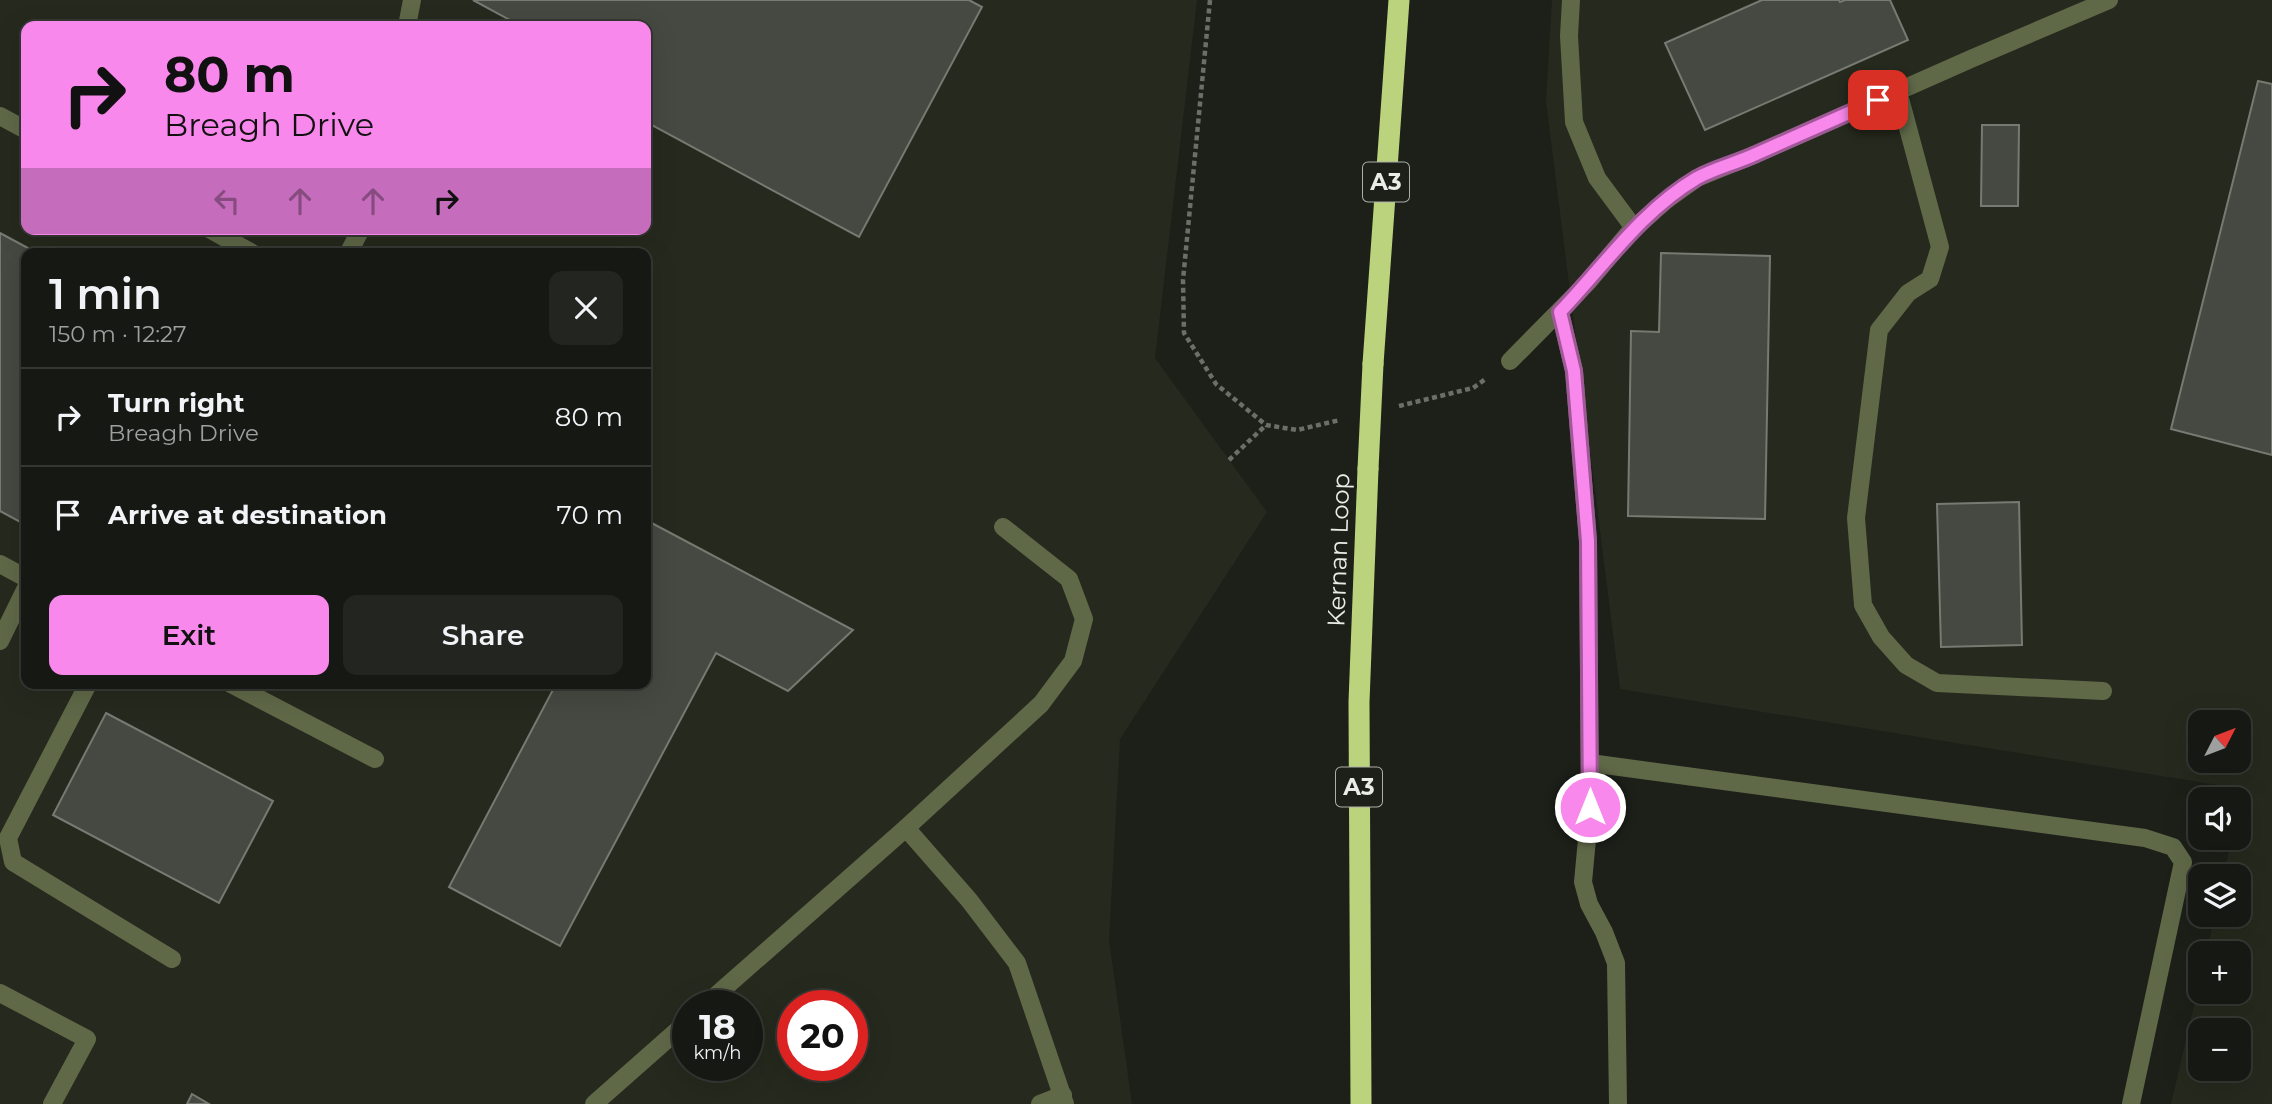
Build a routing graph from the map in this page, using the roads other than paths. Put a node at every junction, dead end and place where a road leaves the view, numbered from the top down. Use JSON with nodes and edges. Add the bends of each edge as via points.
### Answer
{"nodes":[{"id":1,"x":412,"y":0,"type":"edge"},
{"id":2,"x":1399,"y":0,"type":"edge"},
{"id":3,"x":1571,"y":0,"type":"edge"},
{"id":4,"x":2109,"y":0,"type":"edge"},
{"id":5,"x":408,"y":21,"type":"edge"},
{"id":6,"x":1898,"y":91,"type":"junction"},
{"id":7,"x":0,"y":116,"type":"edge"},
{"id":8,"x":21,"y":127,"type":"edge"},
{"id":9,"x":1634,"y":228,"type":"junction"},
{"id":10,"x":220,"y":235,"type":"edge"},
{"id":11,"x":243,"y":248,"type":"edge"},
{"id":12,"x":1560,"y":312,"type":"junction"},
{"id":13,"x":1510,"y":362,"type":"road end"},
{"id":14,"x":1003,"y":527,"type":"dead end"},
{"id":15,"x":0,"y":564,"type":"edge"},
{"id":16,"x":21,"y":575,"type":"edge"},
{"id":17,"x":21,"y":598,"type":"edge"},
{"id":18,"x":0,"y":641,"type":"edge"},
{"id":19,"x":85,"y":689,"type":"edge"},
{"id":20,"x":241,"y":689,"type":"edge"},
{"id":21,"x":2103,"y":691,"type":"dead end"},
{"id":22,"x":375,"y":759,"type":"dead end"},
{"id":23,"x":1590,"y":762,"type":"junction"},
{"id":24,"x":906,"y":828,"type":"junction"},
{"id":25,"x":172,"y":960,"type":"dead end"},
{"id":26,"x":723,"y":990,"type":"edge"},
{"id":27,"x":0,"y":992,"type":"edge"},
{"id":28,"x":672,"y":1035,"type":"edge"},
{"id":29,"x":1064,"y":1099,"type":"edge"},
{"id":30,"x":52,"y":1104,"type":"edge"},
{"id":31,"x":594,"y":1104,"type":"edge"},
{"id":32,"x":1040,"y":1104,"type":"edge"},
{"id":33,"x":1361,"y":1104,"type":"edge"},
{"id":34,"x":1618,"y":1104,"type":"edge"},
{"id":35,"x":2132,"y":1104,"type":"edge"}],
"edges":[{"from":1,"to":5,"type":"street"},
{"from":2,"to":33,"type":"highway","name":"Kernan Loop","number":"A3","bridge":true,"via":[[1373,364],[1359,702]]},
{"from":3,"to":9,"type":"street","via":[[1574,122],[1597,178]]},
{"from":4,"to":6,"type":"street"},
{"from":6,"to":9,"type":"street","via":[[1697,178]]},
{"from":6,"to":21,"type":"street","via":[[1940,247],[1930,279],[1908,293],[1879,330],[1856,518],[1863,605],[1881,638],[1906,665],[1937,684]]},
{"from":7,"to":8,"type":"street"},
{"from":9,"to":12,"type":"street"},
{"from":10,"to":11,"type":"street"},
{"from":12,"to":13,"type":"street"},
{"from":12,"to":23,"type":"street","via":[[1574,371],[1588,541]]},
{"from":14,"to":24,"type":"street","via":[[1069,579],[1084,620],[1073,660],[1041,704]]},
{"from":15,"to":16,"type":"street"},
{"from":17,"to":18,"type":"street"},
{"from":19,"to":25,"type":"street","via":[[8,838],[13,862]]},
{"from":20,"to":22,"type":"street"},
{"from":23,"to":34,"type":"street","via":[[1583,882],[1616,963]]},
{"from":23,"to":35,"type":"street","via":[[2145,838],[2173,848],[2183,862]]},
{"from":24,"to":26,"type":"street"},
{"from":24,"to":29,"type":"street","via":[[1017,963]]},
{"from":27,"to":30,"type":"street","via":[[87,1039]]},
{"from":28,"to":31,"type":"street"},
{"from":29,"to":32,"type":"street"}]}
